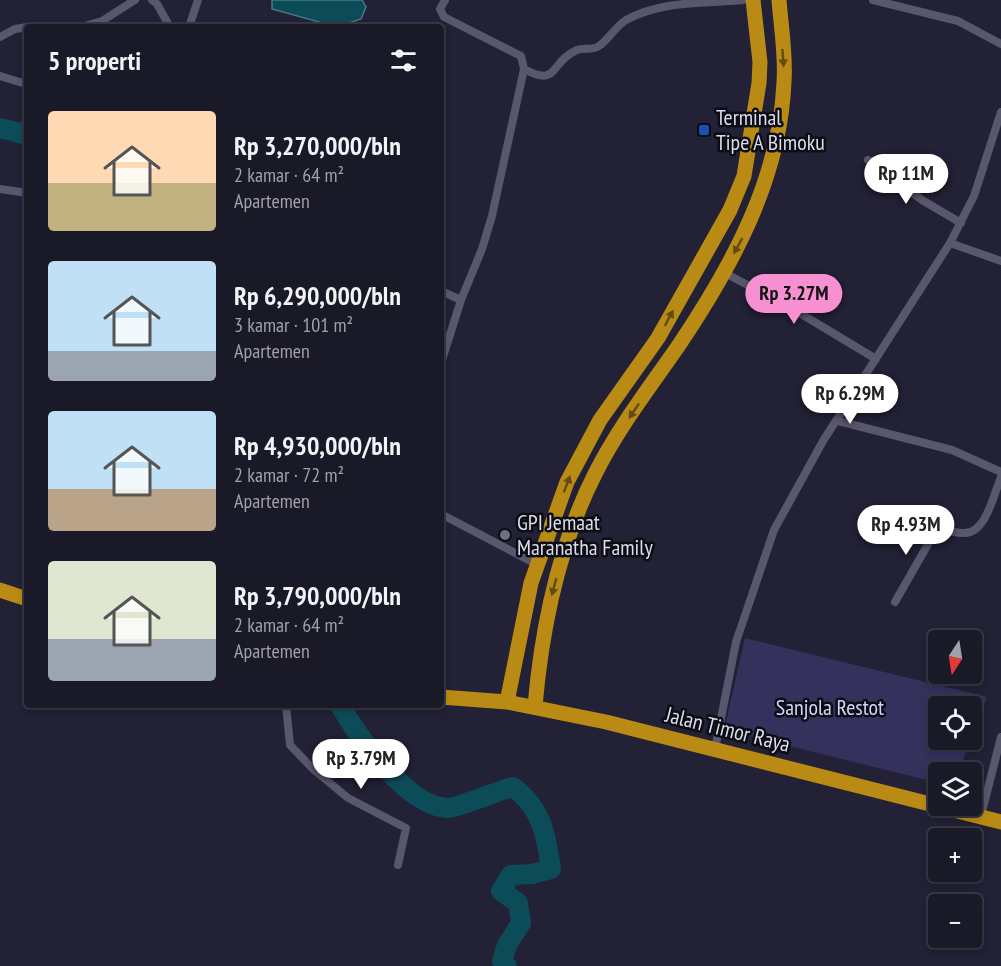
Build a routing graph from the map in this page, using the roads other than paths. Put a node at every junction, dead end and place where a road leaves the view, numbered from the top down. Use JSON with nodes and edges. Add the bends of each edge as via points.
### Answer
{"nodes":[{"id":1,"x":135,"y":0,"type":"edge"},
{"id":2,"x":153,"y":0,"type":"edge"},
{"id":3,"x":198,"y":0,"type":"edge"},
{"id":4,"x":445,"y":0,"type":"edge"},
{"id":5,"x":743,"y":0,"type":"edge"},
{"id":6,"x":753,"y":0,"type":"edge"},
{"id":7,"x":779,"y":0,"type":"edge"},
{"id":8,"x":873,"y":0,"type":"edge"},
{"id":9,"x":95,"y":24,"type":"edge"},
{"id":10,"x":168,"y":24,"type":"edge"},
{"id":11,"x":190,"y":24,"type":"edge"},
{"id":12,"x":24,"y":28,"type":"edge"},
{"id":13,"x":0,"y":37,"type":"edge"},
{"id":14,"x":1001,"y":44,"type":"edge"},
{"id":15,"x":524,"y":69,"type":"junction"},
{"id":16,"x":0,"y":76,"type":"edge"},
{"id":17,"x":23,"y":83,"type":"dead end"},
{"id":18,"x":1001,"y":112,"type":"edge"},
{"id":19,"x":755,"y":117,"type":"junction"},
{"id":20,"x":779,"y":122,"type":"junction"},
{"id":21,"x":999,"y":124,"type":"edge"},
{"id":22,"x":868,"y":160,"type":"dead end"},
{"id":23,"x":0,"y":189,"type":"edge"},
{"id":24,"x":24,"y":193,"type":"edge"},
{"id":25,"x":961,"y":223,"type":"junction"},
{"id":26,"x":951,"y":243,"type":"junction"},
{"id":27,"x":1001,"y":261,"type":"edge"},
{"id":28,"x":723,"y":273,"type":"junction"},
{"id":29,"x":444,"y":292,"type":"edge"},
{"id":30,"x":461,"y":300,"type":"junction"},
{"id":31,"x":444,"y":354,"type":"edge"},
{"id":32,"x":876,"y":358,"type":"junction"},
{"id":33,"x":838,"y":421,"type":"junction"},
{"id":34,"x":597,"y":425,"type":"junction"},
{"id":35,"x":616,"y":437,"type":"junction"},
{"id":36,"x":1001,"y":472,"type":"edge"},
{"id":37,"x":1001,"y":477,"type":"edge"},
{"id":38,"x":444,"y":516,"type":"edge"},
{"id":39,"x":537,"y":564,"type":"junction"},
{"id":40,"x":0,"y":590,"type":"edge"},
{"id":41,"x":24,"y":598,"type":"edge"},
{"id":42,"x":895,"y":602,"type":"dead end"},
{"id":43,"x":444,"y":697,"type":"edge"},
{"id":44,"x":507,"y":702,"type":"junction"},
{"id":45,"x":535,"y":706,"type":"junction"},
{"id":46,"x":286,"y":708,"type":"edge"},
{"id":47,"x":1001,"y":737,"type":"edge"},
{"id":48,"x":715,"y":749,"type":"junction"},
{"id":49,"x":928,"y":803,"type":"edge"},
{"id":50,"x":982,"y":812,"type":"edge"},
{"id":51,"x":981,"y":816,"type":"edge"},
{"id":52,"x":1001,"y":822,"type":"edge"},
{"id":53,"x":398,"y":865,"type":"dead end"}],
"edges":[{"from":1,"to":9,"type":"street"},
{"from":2,"to":10,"type":"street"},
{"from":3,"to":11,"type":"street"},
{"from":4,"to":15,"type":"street","via":[[440,9],[444,17],[521,56]]},
{"from":5,"to":15,"type":"street","via":[[678,2],[660,7],[625,21],[598,48],[577,50],[548,76],[539,77]]},
{"from":6,"to":19,"type":"highway","via":[[760,62]]},
{"from":7,"to":20,"type":"highway","one_way":true,"via":[[784,81]]},
{"from":8,"to":14,"type":"street","via":[[958,21]]},
{"from":12,"to":13,"type":"street"},
{"from":15,"to":30,"type":"street","via":[[492,216]]},
{"from":16,"to":17,"type":"street"},
{"from":18,"to":21,"type":"street"},
{"from":19,"to":20,"type":"highway"},
{"from":34,"to":19,"type":"highway","one_way":true,"via":[[658,338],[730,210],[744,176]]},
{"from":20,"to":28,"type":"highway","one_way":true,"via":[[761,196]]},
{"from":21,"to":25,"type":"street"},
{"from":22,"to":25,"type":"street"},
{"from":23,"to":24,"type":"street"},
{"from":25,"to":26,"type":"street"},
{"from":26,"to":27,"type":"street"},
{"from":26,"to":32,"type":"street"},
{"from":28,"to":32,"type":"street"},
{"from":28,"to":35,"type":"highway","one_way":true},
{"from":29,"to":30,"type":"street"},
{"from":30,"to":31,"type":"street"},
{"from":32,"to":33,"type":"street"},
{"from":33,"to":36,"type":"street","via":[[933,444]]},
{"from":33,"to":48,"type":"street","via":[[806,468],[774,530],[736,642]]},
{"from":34,"to":35,"type":"highway"},
{"from":39,"to":34,"type":"highway","one_way":true,"via":[[567,482]]},
{"from":35,"to":45,"type":"highway","one_way":true,"via":[[595,475],[563,556],[543,633]]},
{"from":37,"to":42,"type":"street","via":[[978,528],[969,534],[935,532]]},
{"from":38,"to":39,"type":"street"},
{"from":39,"to":44,"type":"highway"},
{"from":40,"to":41,"type":"highway"},
{"from":43,"to":44,"type":"highway","name":"Jalan Timor Raya"},
{"from":44,"to":45,"type":"highway","name":"Jalan Timor Raya"},
{"from":45,"to":48,"type":"highway","name":"Jalan Timor Raya"},
{"from":46,"to":53,"type":"street","via":[[290,744],[313,770],[348,798],[406,828]]},
{"from":47,"to":50,"type":"street"},
{"from":48,"to":49,"type":"highway","name":"Jalan Timor Raya"},
{"from":51,"to":52,"type":"highway","name":"Jalan Timor Raya"}]}
